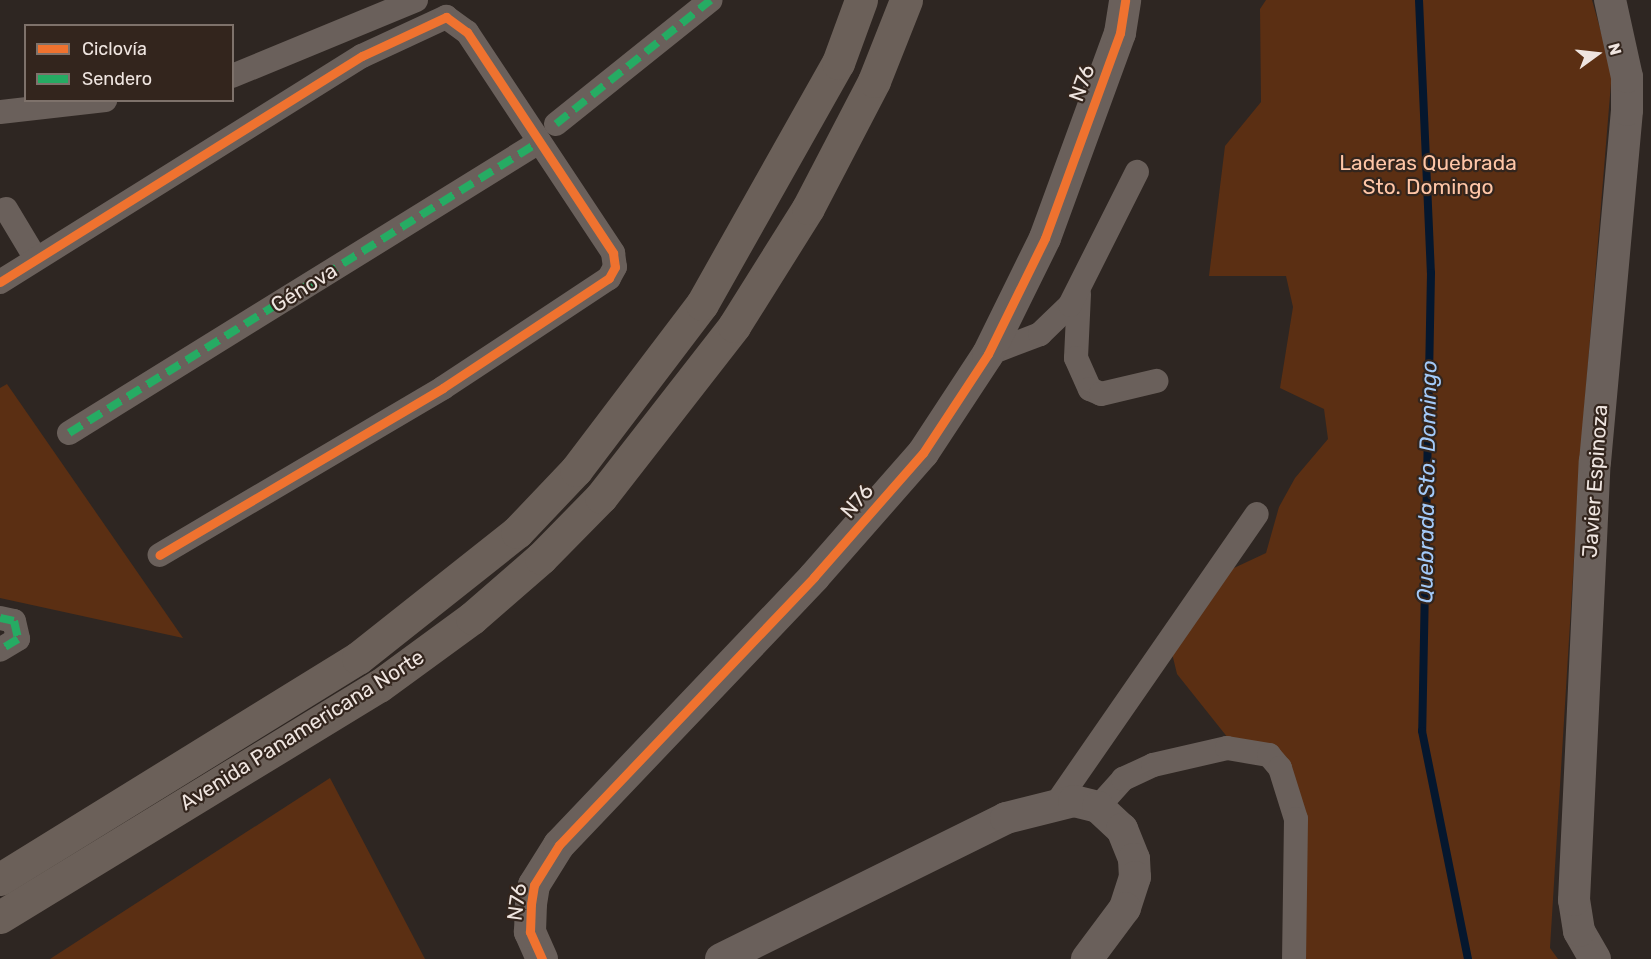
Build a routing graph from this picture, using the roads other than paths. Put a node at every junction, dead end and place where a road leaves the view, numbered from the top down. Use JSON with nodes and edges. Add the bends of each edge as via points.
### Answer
{"nodes":[{"id":1,"x":416,"y":0,"type":"edge"},
{"id":2,"x":711,"y":0,"type":"edge"},
{"id":3,"x":861,"y":0,"type":"edge"},
{"id":4,"x":906,"y":0,"type":"edge"},
{"id":5,"x":1125,"y":0,"type":"edge"},
{"id":6,"x":1610,"y":0,"type":"edge"},
{"id":7,"x":234,"y":75,"type":"edge"},
{"id":8,"x":88,"y":102,"type":"edge"},
{"id":9,"x":0,"y":112,"type":"edge"},
{"id":10,"x":556,"y":124,"type":"dead end"},
{"id":11,"x":539,"y":142,"type":"junction"},
{"id":12,"x":1137,"y":172,"type":"dead end"},
{"id":13,"x":6,"y":209,"type":"dead end"},
{"id":14,"x":36,"y":259,"type":"junction"},
{"id":15,"x":0,"y":282,"type":"edge"},
{"id":16,"x":1079,"y":294,"type":"junction"},
{"id":17,"x":988,"y":354,"type":"junction"},
{"id":18,"x":1156,"y":381,"type":"dead end"},
{"id":19,"x":69,"y":433,"type":"dead end"},
{"id":20,"x":1257,"y":514,"type":"dead end"},
{"id":21,"x":159,"y":555,"type":"dead end"},
{"id":22,"x":0,"y":618,"type":"edge"},
{"id":23,"x":0,"y":650,"type":"edge"},
{"id":24,"x":1058,"y":801,"type":"junction"},
{"id":25,"x":1098,"y":807,"type":"junction"},
{"id":26,"x":0,"y":879,"type":"edge"},
{"id":27,"x":0,"y":917,"type":"edge"},
{"id":28,"x":542,"y":959,"type":"edge"},
{"id":29,"x":721,"y":959,"type":"edge"},
{"id":30,"x":1087,"y":959,"type":"edge"},
{"id":31,"x":1294,"y":959,"type":"edge"},
{"id":32,"x":1595,"y":959,"type":"edge"}],
"edges":[{"from":1,"to":7,"type":"street"},
{"from":2,"to":10,"type":"street"},
{"from":3,"to":26,"type":"main road","name":"Avenida Panamericana Norte","via":[[838,63],[702,304],[576,470],[517,532],[358,658]]},
{"from":4,"to":27,"type":"main road","name":"Avenida Panamericana Norte","via":[[874,81],[808,208],[734,326],[601,497],[541,558],[472,618],[380,686]]},
{"from":5,"to":17,"type":"street","name":"N76","via":[[1120,33],[1045,238]]},
{"from":6,"to":32,"type":"street","name":"Javier Espinoza","via":[[1627,77],[1627,110],[1595,462],[1574,900],[1579,931]]},
{"from":8,"to":9,"type":"street"},
{"from":11,"to":14,"type":"street","via":[[467,32],[453,19],[440,18],[362,56]]},
{"from":11,"to":19,"type":"street","name":"Génova"},
{"from":11,"to":21,"type":"street","via":[[613,253],[615,267],[609,278],[443,388]]},
{"from":12,"to":16,"type":"street"},
{"from":13,"to":14,"type":"street"},
{"from":14,"to":15,"type":"street"},
{"from":16,"to":17,"type":"street","via":[[1040,334]]},
{"from":16,"to":18,"type":"street","via":[[1076,358],[1090,389],[1101,394]]},
{"from":17,"to":28,"type":"street","name":"N76","via":[[937,437],[877,507],[558,844],[534,885],[531,904],[530,933]]},
{"from":20,"to":24,"type":"street"},
{"from":22,"to":23,"type":"street","via":[[14,621],[18,639]]},
{"from":24,"to":25,"type":"street"},
{"from":24,"to":29,"type":"street","via":[[1006,818]]},
{"from":25,"to":30,"type":"street","via":[[1130,843],[1135,877],[1125,908]]},
{"from":25,"to":31,"type":"street","via":[[1123,779],[1153,765],[1227,748],[1269,755],[1280,768],[1296,819]]}]}
